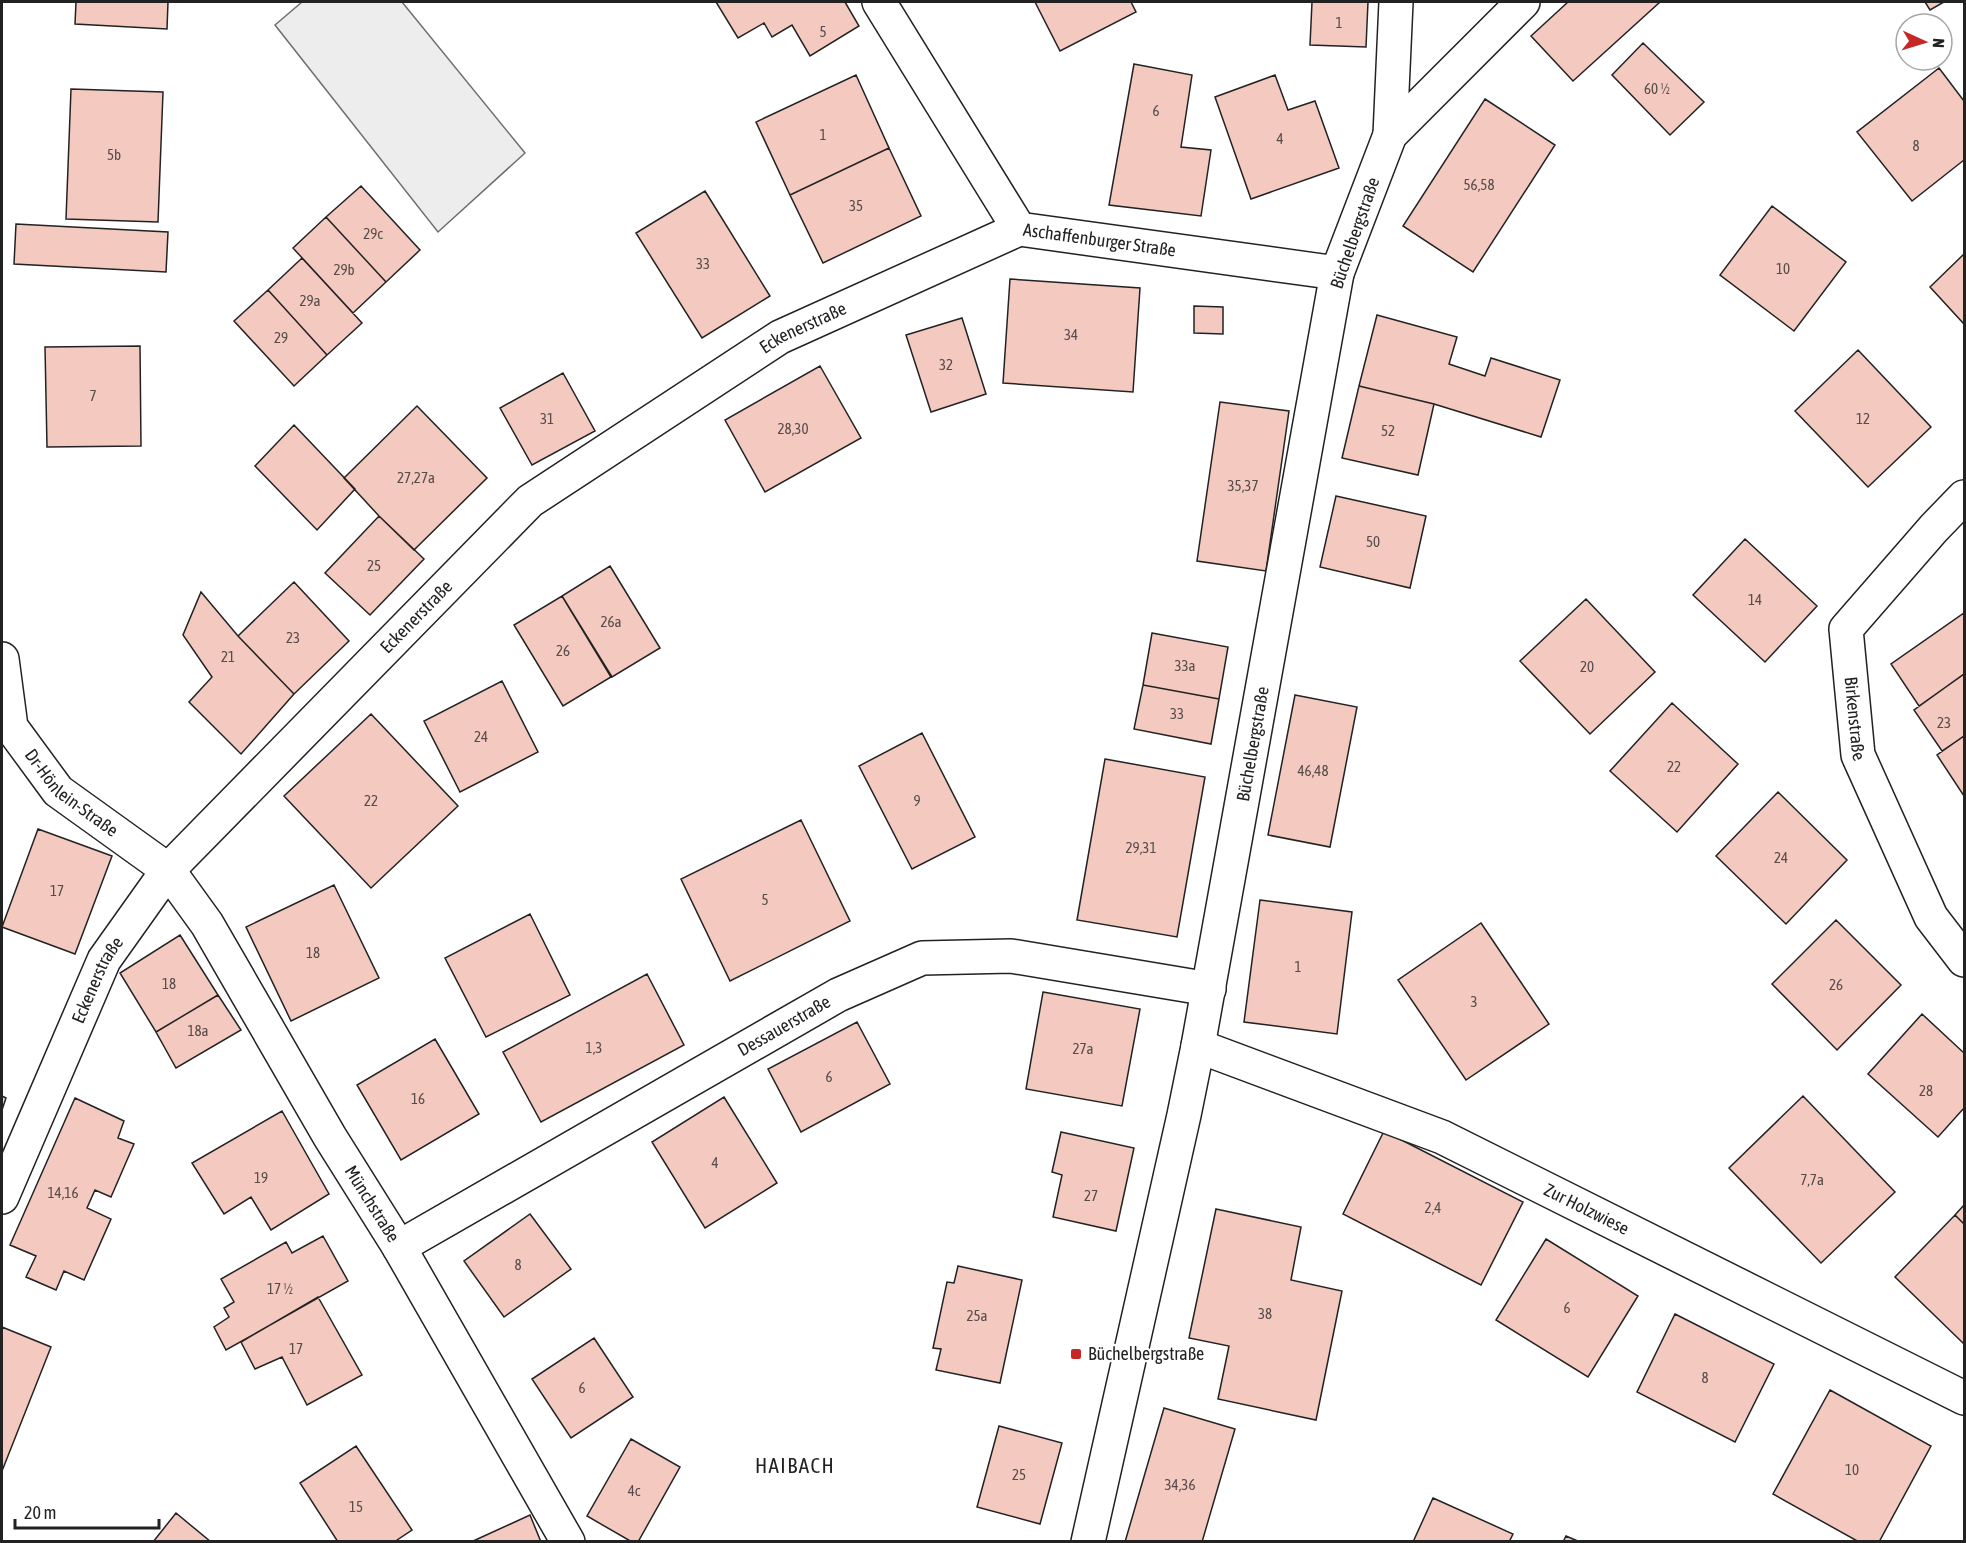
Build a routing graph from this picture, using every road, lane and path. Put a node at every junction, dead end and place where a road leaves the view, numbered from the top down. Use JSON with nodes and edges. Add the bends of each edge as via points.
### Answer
{"nodes":[{"id":1,"x":879,"y":2,"type":"edge"},
{"id":2,"x":1396,"y":2,"type":"edge"},
{"id":3,"x":1523,"y":2,"type":"edge"},
{"id":4,"x":1390,"y":135,"type":"junction"},
{"id":5,"x":1019,"y":229,"type":"junction"},
{"id":6,"x":1337,"y":273,"type":"junction"},
{"id":7,"x":1965,"y":497,"type":"edge"},
{"id":8,"x":2,"y":659,"type":"edge"},
{"id":9,"x":168,"y":870,"type":"junction"},
{"id":10,"x":1965,"y":960,"type":"edge"},
{"id":11,"x":1209,"y":989,"type":"junction"},
{"id":12,"x":1198,"y":1046,"type":"junction"},
{"id":13,"x":2,"y":1197,"type":"edge"},
{"id":14,"x":399,"y":1247,"type":"junction"},
{"id":15,"x":1965,"y":1398,"type":"edge"},
{"id":16,"x":568,"y":1542,"type":"edge"},
{"id":17,"x":1088,"y":1542,"type":"edge"}],
"edges":[{"from":1,"to":5,"type":"street","name":"Aschaffenburger Straße"},
{"from":2,"to":4,"type":"street"},
{"from":3,"to":4,"type":"street","name":"Büchelbergstraße"},
{"from":4,"to":6,"type":"street","name":"Büchelbergstraße"},
{"from":5,"to":6,"type":"street","name":"Aschaffenburger Straße"},
{"from":5,"to":9,"type":"street","name":"Eckenerstraße","via":[[780,337],[531,501]]},
{"from":6,"to":11,"type":"street","name":"Büchelbergstraße"},
{"from":7,"to":10,"type":"street","name":"Birkenstraße","via":[[1846,628],[1858,755],[1931,917]]},
{"from":8,"to":9,"type":"street","name":"Dr-Hönlein-Straße","via":[[11,728],[58,791]]},
{"from":9,"to":13,"type":"street","name":"Eckenerstraße","via":[[104,960]]},
{"from":9,"to":14,"type":"street","name":"Münchstraße","via":[[207,924],[330,1137]]},
{"from":11,"to":12,"type":"street","name":"Büchelbergstraße"},
{"from":11,"to":14,"type":"street","name":"Dessauerstraße","via":[[1011,956],[922,958],[838,995]]},
{"from":12,"to":15,"type":"street","name":"Zur Holzwiese","via":[[1442,1137]]},
{"from":12,"to":17,"type":"street","name":"Büchelbergstraße"},
{"from":14,"to":16,"type":"street","name":"Münchstraße"}]}
